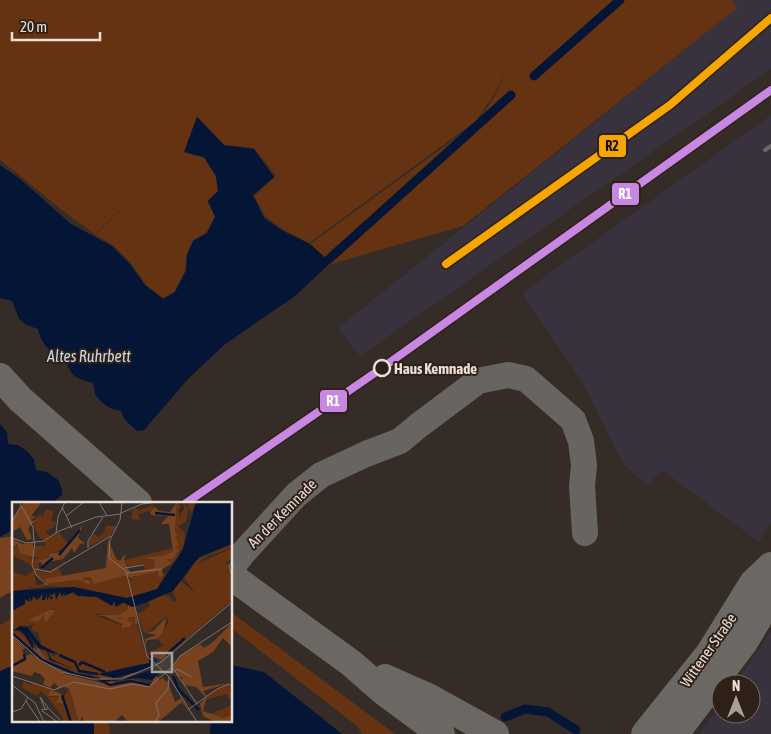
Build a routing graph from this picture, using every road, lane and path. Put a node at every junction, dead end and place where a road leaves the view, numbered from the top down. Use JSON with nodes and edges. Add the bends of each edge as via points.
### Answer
{"nodes":[{"id":1,"x":0,"y":377,"type":"edge"},
{"id":2,"x":137,"y":502,"type":"edge"},
{"id":3,"x":585,"y":533,"type":"dead end"},
{"id":4,"x":771,"y":566,"type":"edge"},
{"id":5,"x":232,"y":568,"type":"edge"},
{"id":6,"x":232,"y":577,"type":"edge"},
{"id":7,"x":771,"y":596,"type":"edge"},
{"id":8,"x":351,"y":663,"type":"junction"},
{"id":9,"x":442,"y":734,"type":"edge"},
{"id":10,"x":495,"y":734,"type":"edge"},
{"id":11,"x":645,"y":734,"type":"edge"},
{"id":12,"x":675,"y":734,"type":"edge"}],
"edges":[{"from":1,"to":2,"type":"main road","via":[[20,399]]},
{"from":3,"to":5,"type":"street","name":"An der Kemnade","via":[[584,466],[581,441],[573,420],[526,379],[508,375],[478,381],[400,441],[320,475],[296,495]]},
{"from":4,"to":11,"type":"main road","name":"Wittener Straße","via":[[753,582],[709,654]]},
{"from":6,"to":8,"type":"main road"},
{"from":7,"to":12,"type":"main road","name":"Wittener Straße","via":[[744,642]]},
{"from":8,"to":9,"type":"main road"},
{"from":8,"to":10,"type":"main road","via":[[428,697]]}]}
